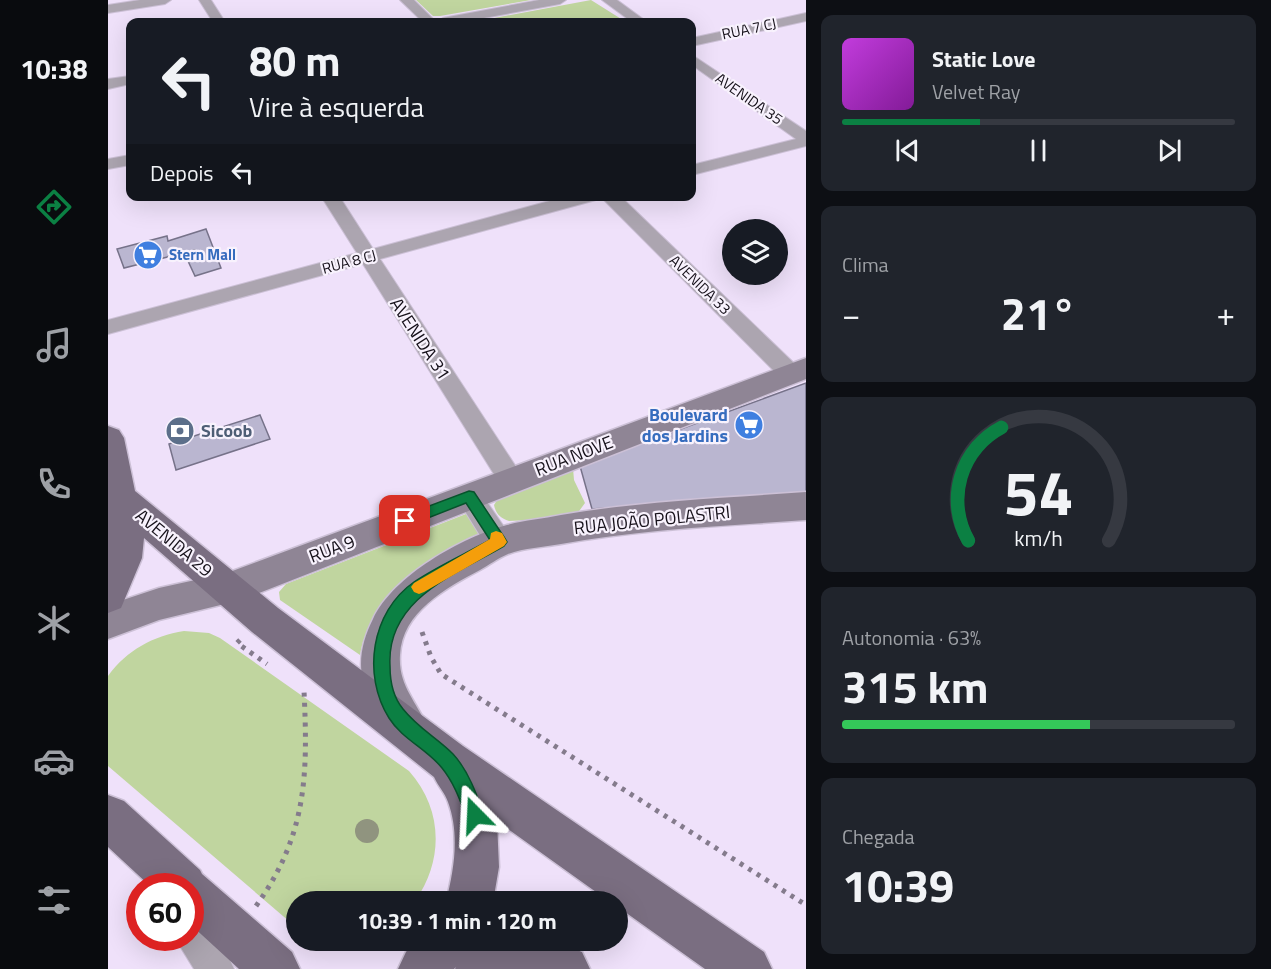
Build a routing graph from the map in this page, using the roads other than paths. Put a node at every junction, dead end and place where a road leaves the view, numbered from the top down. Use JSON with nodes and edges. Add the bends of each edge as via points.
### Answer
{"nodes":[{"id":1,"x":165,"y":0,"type":"edge"},
{"id":2,"x":205,"y":0,"type":"edge"},
{"id":3,"x":406,"y":0,"type":"edge"},
{"id":4,"x":560,"y":0,"type":"edge"},
{"id":5,"x":608,"y":0,"type":"edge"},
{"id":6,"x":108,"y":9,"type":"edge"},
{"id":7,"x":806,"y":17,"type":"edge"},
{"id":8,"x":216,"y":18,"type":"edge"},
{"id":9,"x":426,"y":18,"type":"edge"},
{"id":10,"x":464,"y":18,"type":"edge"},
{"id":11,"x":634,"y":18,"type":"edge"},
{"id":12,"x":696,"y":41,"type":"edge"},
{"id":13,"x":696,"y":62,"type":"edge"},
{"id":14,"x":126,"y":81,"type":"edge"},
{"id":15,"x":108,"y":84,"type":"edge"},
{"id":16,"x":806,"y":140,"type":"edge"},
{"id":17,"x":126,"y":161,"type":"edge"},
{"id":18,"x":108,"y":164,"type":"edge"},
{"id":19,"x":696,"y":169,"type":"edge"},
{"id":20,"x":333,"y":201,"type":"edge"},
{"id":21,"x":572,"y":201,"type":"edge"},
{"id":22,"x":614,"y":201,"type":"edge"},
{"id":23,"x":367,"y":257,"type":"junction"},
{"id":24,"x":108,"y":327,"type":"edge"},
{"id":25,"x":798,"y":371,"type":"edge"},
{"id":26,"x":108,"y":438,"type":"edge"},
{"id":27,"x":511,"y":480,"type":"junction"},
{"id":28,"x":469,"y":496,"type":"junction"},
{"id":29,"x":120,"y":498,"type":"junction"},
{"id":30,"x":806,"y":506,"type":"edge"},
{"id":31,"x":499,"y":542,"type":"junction"},
{"id":32,"x":228,"y":589,"type":"junction"},
{"id":33,"x":108,"y":597,"type":"edge"},
{"id":34,"x":108,"y":622,"type":"edge"},
{"id":35,"x":433,"y":750,"type":"junction"},
{"id":36,"x":108,"y":817,"type":"edge"},
{"id":37,"x":142,"y":848,"type":"junction"},
{"id":38,"x":157,"y":873,"type":"edge"},
{"id":39,"x":170,"y":873,"type":"edge"},
{"id":40,"x":472,"y":891,"type":"edge"},
{"id":41,"x":204,"y":923,"type":"edge"},
{"id":42,"x":213,"y":943,"type":"edge"},
{"id":43,"x":438,"y":951,"type":"edge"},
{"id":44,"x":274,"y":969,"type":"edge"},
{"id":45,"x":423,"y":969,"type":"edge"},
{"id":46,"x":480,"y":969,"type":"edge"},
{"id":47,"x":565,"y":969,"type":"edge"},
{"id":48,"x":747,"y":969,"type":"edge"}],
"edges":[{"from":1,"to":6,"type":"street"},
{"from":2,"to":8,"type":"street"},
{"from":3,"to":9,"type":"street"},
{"from":4,"to":10,"type":"street"},
{"from":5,"to":11,"type":"street"},
{"from":7,"to":12,"type":"street","name":"RUA 7 CJ"},
{"from":13,"to":16,"type":"street","name":"AVENIDA 35"},
{"from":14,"to":15,"type":"street"},
{"from":16,"to":19,"type":"street"},
{"from":17,"to":18,"type":"street"},
{"from":20,"to":23,"type":"street","name":"AVENIDA 31"},
{"from":21,"to":23,"type":"street","name":"RUA 8 CJ"},
{"from":22,"to":25,"type":"street","name":"AVENIDA 33"},
{"from":23,"to":24,"type":"street","name":"RUA 8 CJ"},
{"from":23,"to":27,"type":"street","name":"AVENIDA 31"},
{"from":25,"to":27,"type":"street","name":"RUA NOVE"},
{"from":26,"to":29,"type":"main road","name":"AVENIDA 29"},
{"from":27,"to":28,"type":"street","name":"RUA NOVE"},
{"from":28,"to":31,"type":"street"},
{"from":28,"to":32,"type":"street","name":"RUA 9"},
{"from":29,"to":32,"type":"main road","name":"AVENIDA 29"},
{"from":29,"to":33,"type":"main road","name":"AVENIDA 29","via":[[127,534],[124,558]]},
{"from":30,"to":31,"type":"street","name":"RUA JOÃO POLASTRI","via":[[588,524]]},
{"from":31,"to":35,"type":"street","name":"RUA JOÃO POLASTRI","via":[[419,587],[390,622],[384,636],[382,682],[395,712]]},
{"from":32,"to":34,"type":"street","name":"RUA 9","via":[[159,604]]},
{"from":32,"to":35,"type":"main road","name":"AVENIDA 29"},
{"from":35,"to":40,"type":"main road","via":[[468,795],[479,859]]},
{"from":35,"to":48,"type":"main road","name":"AVENIDA 29"},
{"from":36,"to":37,"type":"main road"},
{"from":37,"to":38,"type":"street"},
{"from":37,"to":39,"type":"main road"},
{"from":41,"to":42,"type":"main road"},
{"from":42,"to":44,"type":"main road"},
{"from":43,"to":45,"type":"main road"},
{"from":46,"to":47,"type":"main road"}]}
